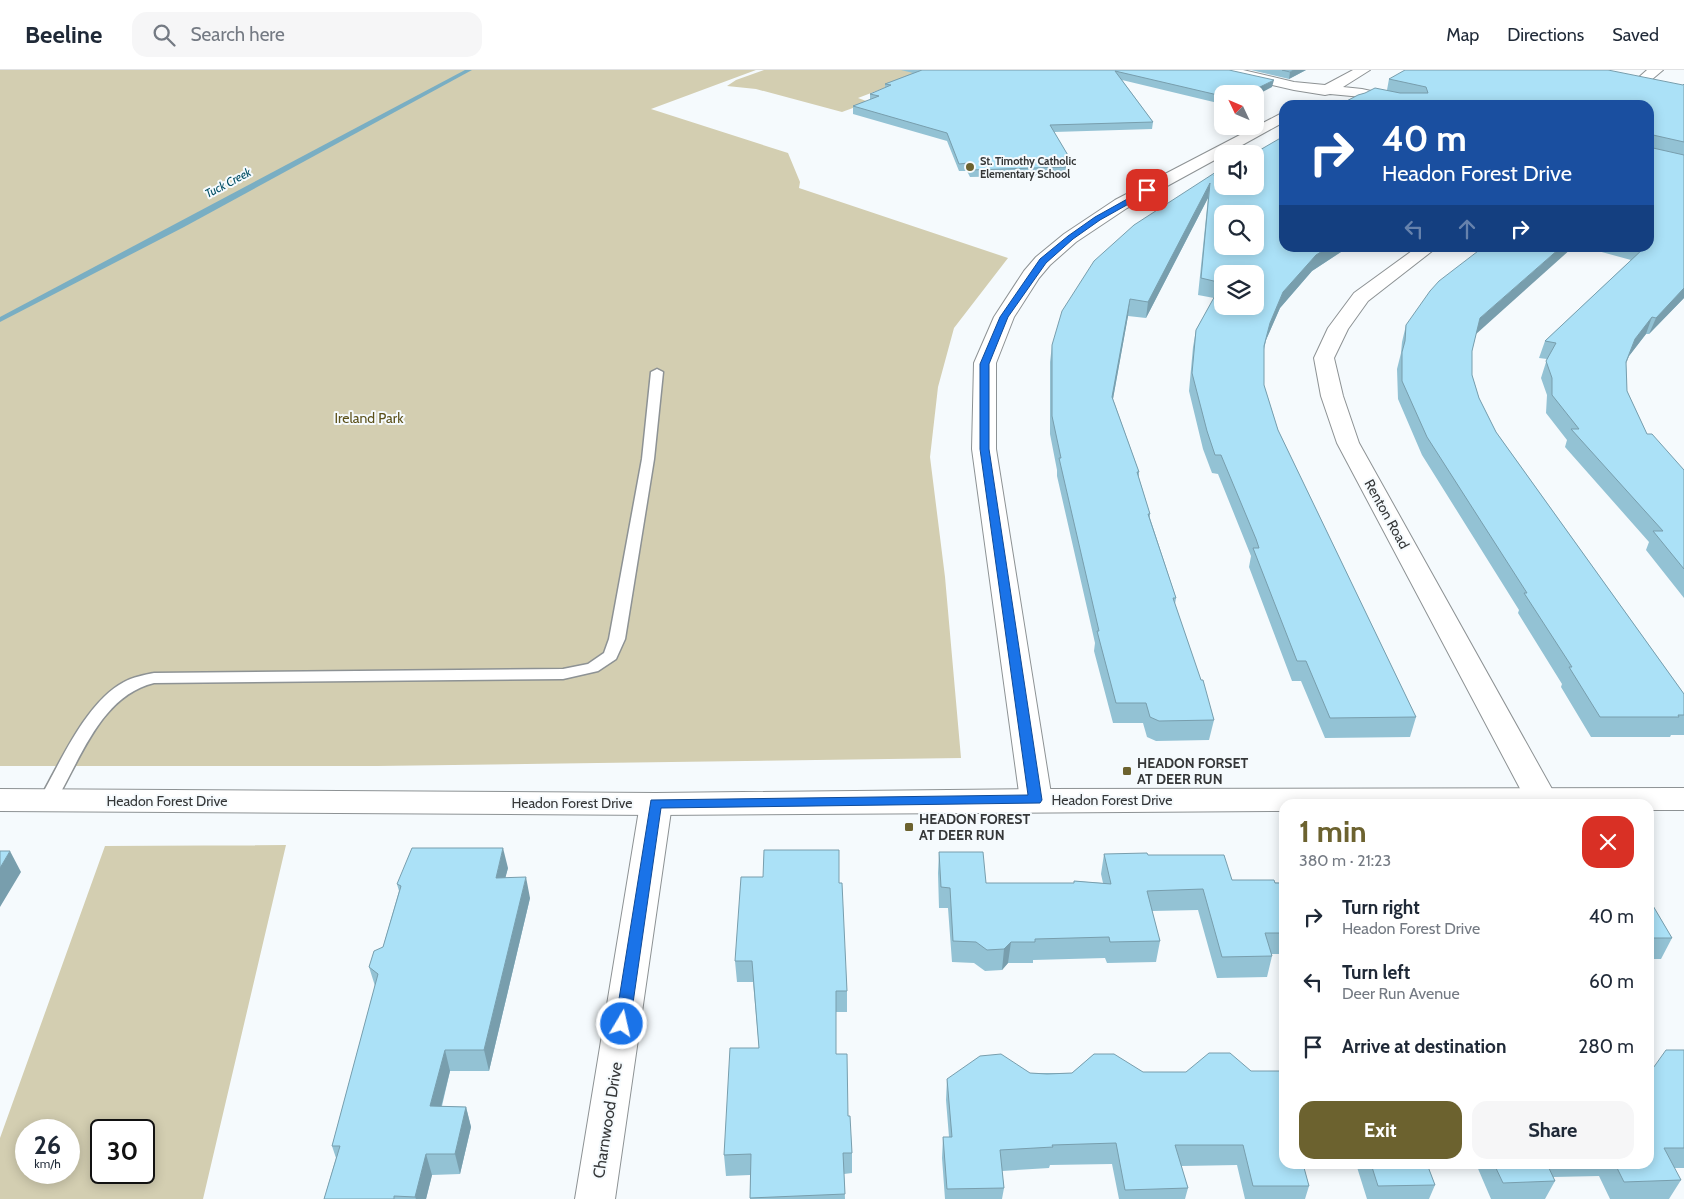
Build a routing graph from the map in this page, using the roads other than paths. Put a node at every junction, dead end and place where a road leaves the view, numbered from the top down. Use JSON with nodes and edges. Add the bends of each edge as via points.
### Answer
{"nodes":[{"id":1,"x":1224,"y":70,"type":"edge"},
{"id":2,"x":1363,"y":70,"type":"edge"},
{"id":3,"x":1328,"y":89,"type":"junction"},
{"id":4,"x":1310,"y":100,"type":"dead end"},
{"id":5,"x":1394,"y":100,"type":"edge"},
{"id":6,"x":1279,"y":119,"type":"edge"},
{"id":7,"x":1421,"y":252,"type":"edge"},
{"id":8,"x":657,"y":372,"type":"dead end"},
{"id":9,"x":1541,"y":798,"type":"junction"},
{"id":10,"x":1279,"y":799,"type":"edge"},
{"id":11,"x":1288,"y":799,"type":"edge"},
{"id":12,"x":1684,"y":799,"type":"edge"},
{"id":13,"x":0,"y":800,"type":"edge"},
{"id":14,"x":48,"y":800,"type":"junction"},
{"id":15,"x":1036,"y":800,"type":"junction"},
{"id":16,"x":656,"y":804,"type":"junction"},
{"id":17,"x":596,"y":1199,"type":"edge"}],
"edges":[{"from":1,"to":3,"type":"street","via":[[1294,86]]},
{"from":2,"to":3,"type":"street"},
{"from":3,"to":4,"type":"street"},
{"from":3,"to":5,"type":"street"},
{"from":6,"to":15,"type":"street","via":[[1121,204],[1070,238],[1032,275],[1004,317],[985,364],[984,449]]},
{"from":7,"to":9,"type":"street","name":"Renton Road","via":[[1361,297],[1338,328],[1324,358],[1332,396],[1348,443]]},
{"from":8,"to":14,"type":"lane","via":[[648,459],[616,639],[611,656],[594,668],[563,674],[154,678],[130,685],[111,698],[98,714]]},
{"from":9,"to":11,"type":"street","name":"Headon Forest Drive"},
{"from":9,"to":12,"type":"street","name":"Headon Forest Drive"},
{"from":10,"to":15,"type":"street","name":"Headon Forest Drive"},
{"from":13,"to":14,"type":"street","name":"Headon Forest Drive"},
{"from":14,"to":16,"type":"street","name":"Headon Forest Drive"},
{"from":15,"to":16,"type":"street","name":"Headon Forest Drive"},
{"from":16,"to":17,"type":"street","name":"Charnwood Drive"}]}
